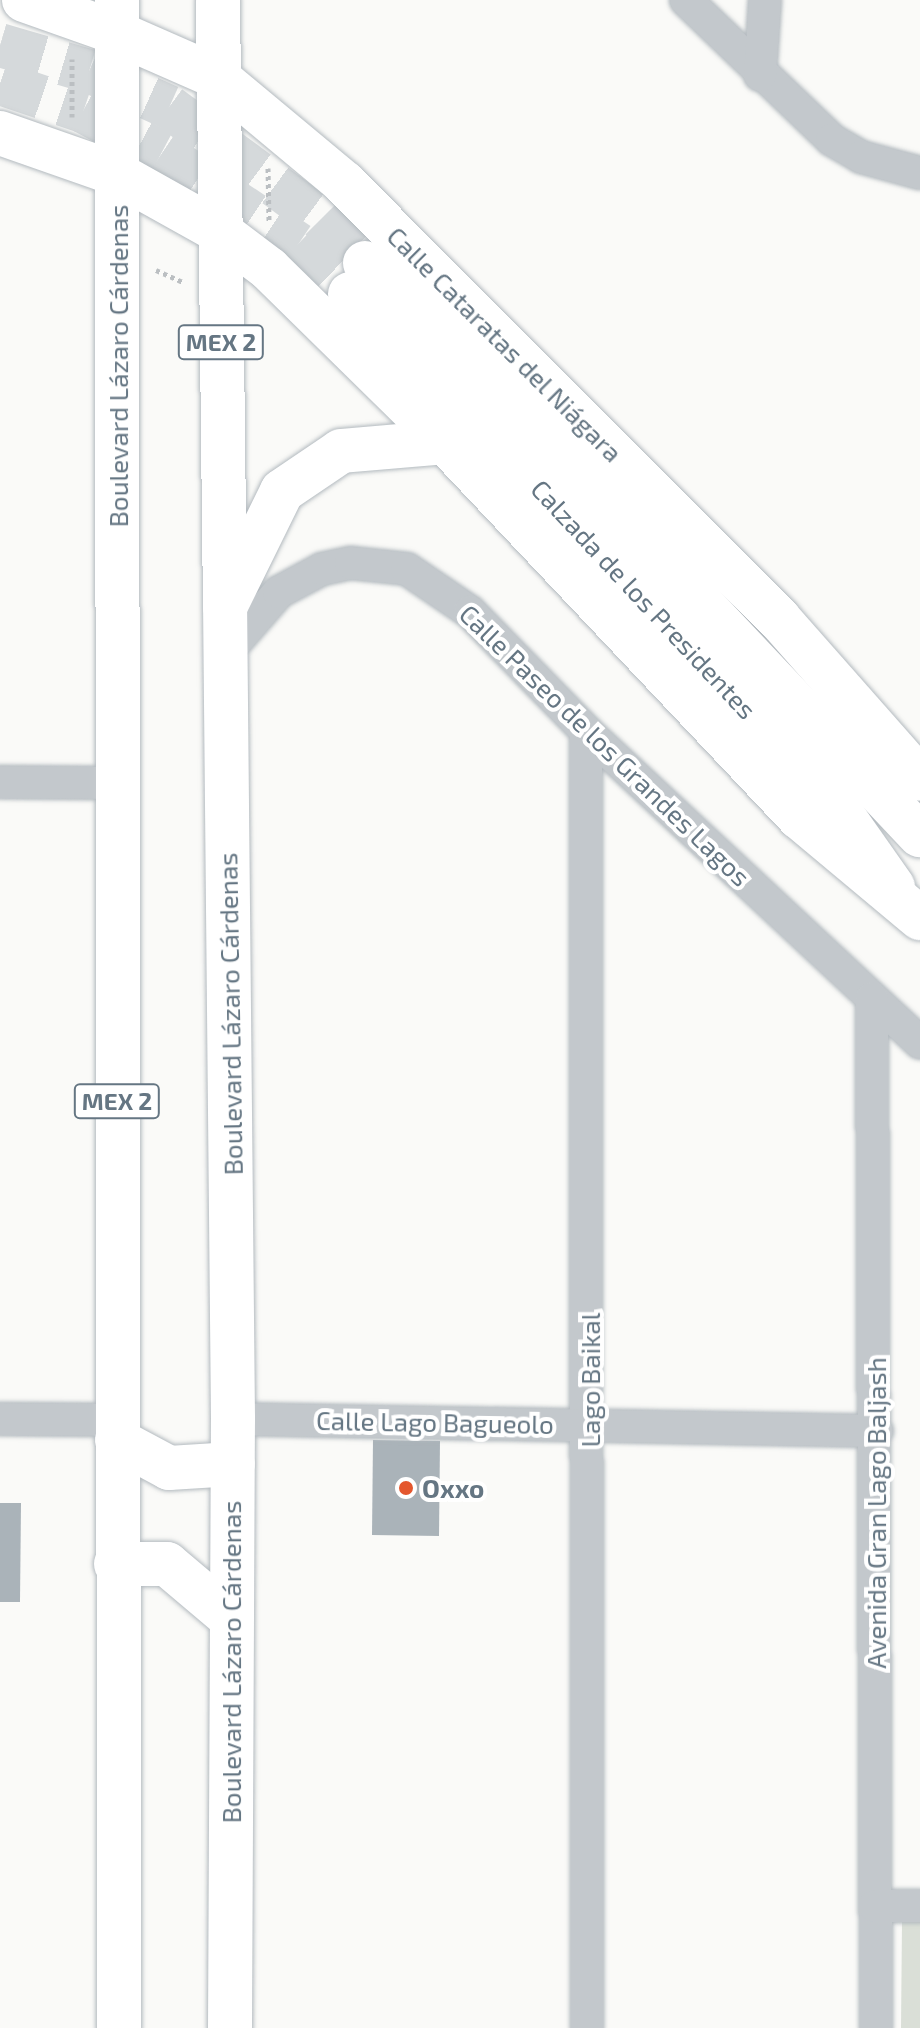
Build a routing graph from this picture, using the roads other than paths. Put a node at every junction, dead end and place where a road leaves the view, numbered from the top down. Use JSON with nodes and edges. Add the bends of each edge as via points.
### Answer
{"nodes":[{"id":1,"x":24,"y":0,"type":"edge"},
{"id":2,"x":218,"y":0,"type":"edge"},
{"id":3,"x":686,"y":0,"type":"edge"},
{"id":4,"x":765,"y":0,"type":"edge"},
{"id":5,"x":117,"y":16,"type":"edge"},
{"id":6,"x":760,"y":75,"type":"junction"},
{"id":7,"x":217,"y":77,"type":"junction"},
{"id":8,"x":0,"y":133,"type":"edge"},
{"id":9,"x":920,"y":173,"type":"edge"},
{"id":10,"x":117,"y":174,"type":"junction"},
{"id":11,"x":219,"y":231,"type":"junction"},
{"id":12,"x":445,"y":442,"type":"junction"},
{"id":13,"x":225,"y":607,"type":"junction"},
{"id":14,"x":226,"y":653,"type":"junction"},
{"id":15,"x":586,"y":731,"type":"junction"},
{"id":16,"x":920,"y":779,"type":"edge"},
{"id":17,"x":0,"y":782,"type":"edge"},
{"id":18,"x":119,"y":783,"type":"junction"},
{"id":19,"x":920,"y":835,"type":"edge"},
{"id":20,"x":911,"y":909,"type":"edge"},
{"id":21,"x":872,"y":998,"type":"junction"},
{"id":22,"x":920,"y":1043,"type":"edge"},
{"id":23,"x":0,"y":1419,"type":"edge"},
{"id":24,"x":233,"y":1419,"type":"junction"},
{"id":25,"x":590,"y":1424,"type":"junction"},
{"id":26,"x":116,"y":1430,"type":"junction"},
{"id":27,"x":877,"y":1431,"type":"junction"},
{"id":28,"x":233,"y":1464,"type":"junction"},
{"id":29,"x":116,"y":1564,"type":"junction"},
{"id":30,"x":231,"y":1618,"type":"junction"},
{"id":31,"x":875,"y":1906,"type":"junction"},
{"id":32,"x":920,"y":1906,"type":"edge"},
{"id":33,"x":119,"y":2028,"type":"edge"},
{"id":34,"x":230,"y":2028,"type":"edge"},
{"id":35,"x":587,"y":2028,"type":"edge"},
{"id":36,"x":876,"y":2028,"type":"edge"}],
"edges":[{"from":1,"to":5,"type":"main road","name":"Calle Cataratas del Niágara","via":[[72,17]]},
{"from":2,"to":7,"type":"main road","name":"Boulevard Lázaro Cárdenas","number":"MEX 2"},
{"from":3,"to":6,"type":"street"},
{"from":4,"to":6,"type":"street"},
{"from":5,"to":7,"type":"main road","name":"Calle Cataratas del Niágara"},
{"from":5,"to":10,"type":"main road","name":"Boulevard Lázaro Cárdenas","number":"MEX 2"},
{"from":6,"to":9,"type":"street","via":[[832,140],[861,157]]},
{"from":7,"to":11,"type":"main road","name":"Boulevard Lázaro Cárdenas","number":"MEX 2"},
{"from":7,"to":16,"type":"main road","name":"Calle Cataratas del Niágara","via":[[385,222],[768,608]]},
{"from":8,"to":10,"type":"main road"},
{"from":10,"to":11,"type":"main road"},
{"from":10,"to":18,"type":"main road","name":"Boulevard Lázaro Cárdenas","number":"MEX 2"},
{"from":11,"to":12,"type":"main road","via":[[269,269]]},
{"from":11,"to":13,"type":"main road","name":"Boulevard Lázaro Cárdenas","number":"MEX 2"},
{"from":12,"to":13,"type":"main road","via":[[341,451],[312,465],[282,491]]},
{"from":12,"to":20,"type":"main road","via":[[799,817]]},
{"from":13,"to":14,"type":"main road","name":"Boulevard Lázaro Cárdenas","number":"MEX 2"},
{"from":14,"to":15,"type":"street","name":"Calle Paseo de los Grandes Lagos","via":[[279,592],[322,569],[351,563],[407,569],[470,612]]},
{"from":14,"to":24,"type":"main road","name":"Boulevard Lázaro Cárdenas","number":"MEX 2"},
{"from":15,"to":21,"type":"street","name":"Calle Paseo de los Grandes Lagos"},
{"from":15,"to":25,"type":"street","name":"Lago Baikal"},
{"from":17,"to":18,"type":"street"},
{"from":18,"to":26,"type":"main road","name":"Boulevard Lázaro Cárdenas","number":"MEX 2"},
{"from":19,"to":20,"type":"main road","name":"Calzada de los Presidentes","via":[[636,534],[358,279],[827,793]]},
{"from":21,"to":22,"type":"street","name":"Calle Paseo de los Grandes Lagos"},
{"from":21,"to":27,"type":"street","name":"Avenida Gran Lago Baljash"},
{"from":23,"to":26,"type":"street"},
{"from":24,"to":25,"type":"street","name":"Calle Lago Bagueolo"},
{"from":24,"to":28,"type":"main road","name":"Boulevard Lázaro Cárdenas","number":"MEX 2"},
{"from":25,"to":27,"type":"street","name":"Calle Lago Bagueolo"},
{"from":25,"to":35,"type":"street","name":"Lago Baikal"},
{"from":26,"to":28,"type":"main road","via":[[169,1468]]},
{"from":26,"to":29,"type":"main road","name":"Boulevard Lázaro Cárdenas","number":"MEX 2"},
{"from":27,"to":31,"type":"street","name":"Avenida Gran Lago Baljash"},
{"from":28,"to":30,"type":"main road","name":"Boulevard Lázaro Cárdenas","number":"MEX 2"},
{"from":29,"to":30,"type":"main road","via":[[167,1564]]},
{"from":29,"to":33,"type":"main road","name":"Boulevard Lázaro Cárdenas","number":"MEX 2"},
{"from":30,"to":34,"type":"main road","name":"Boulevard Lázaro Cárdenas","number":"MEX 2"},
{"from":31,"to":32,"type":"street"},
{"from":31,"to":36,"type":"street","name":"Avenida Gran Lago Baljash"}]}
